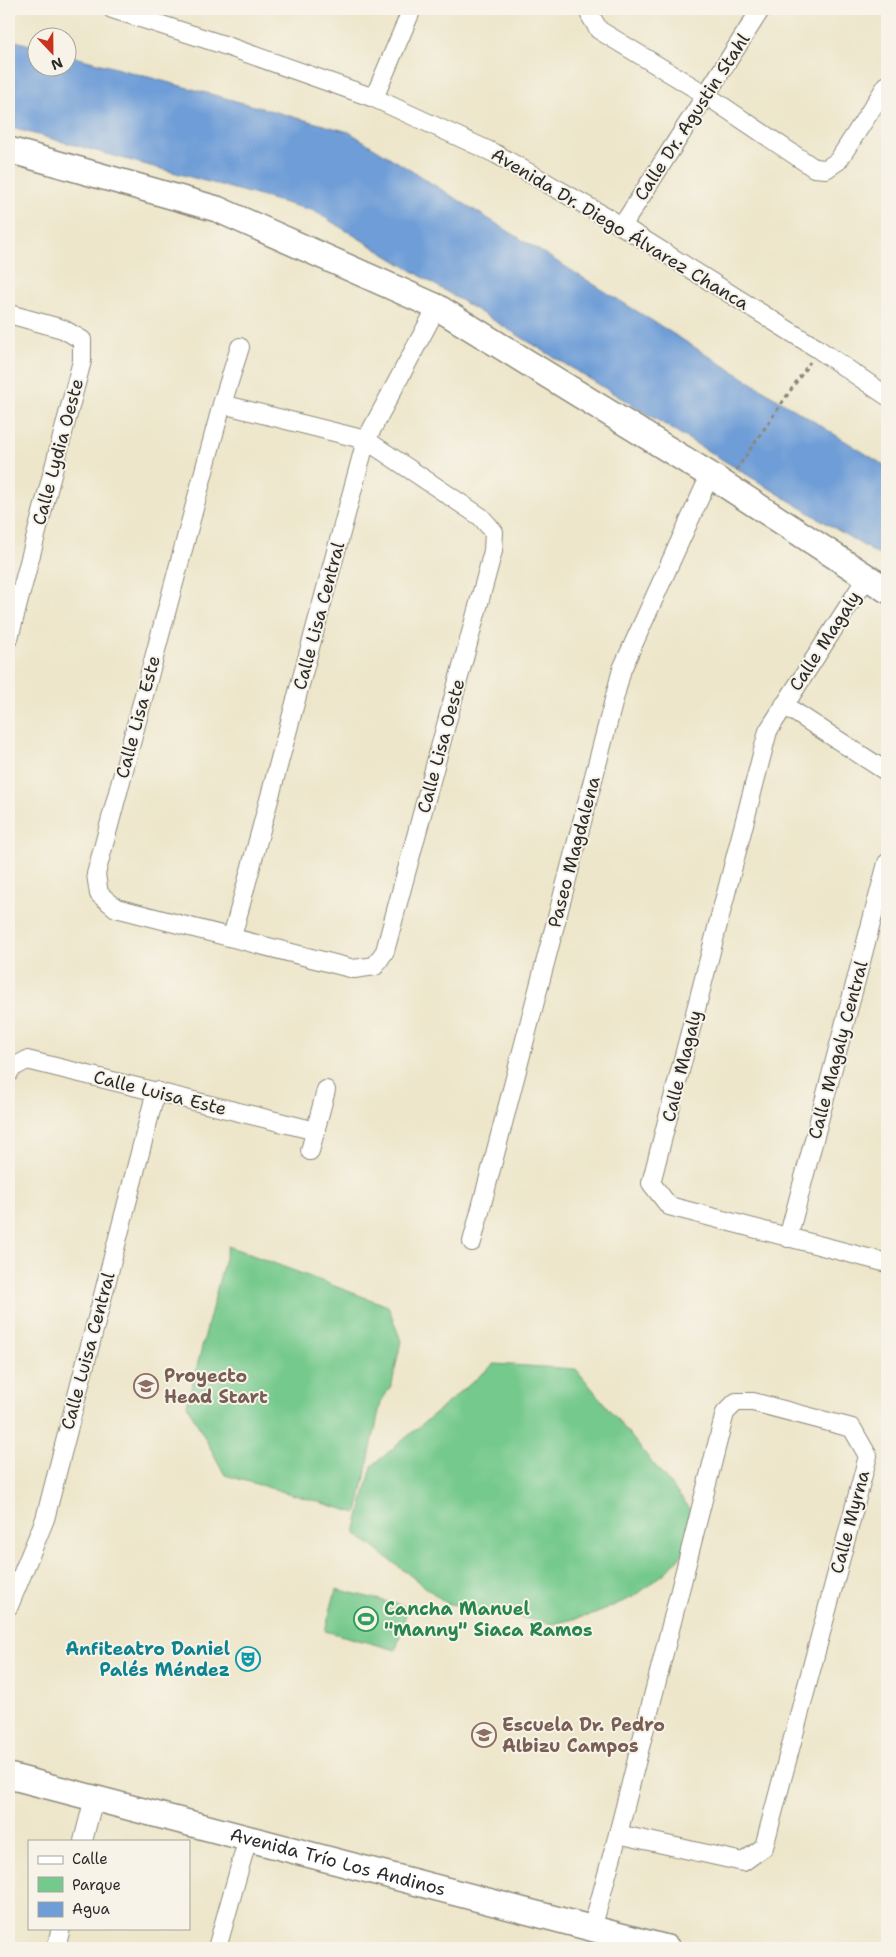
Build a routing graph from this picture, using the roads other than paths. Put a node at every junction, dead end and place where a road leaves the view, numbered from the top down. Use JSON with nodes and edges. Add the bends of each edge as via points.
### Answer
{"nodes":[{"id":1,"x":112,"y":9,"type":"edge"},
{"id":2,"x":412,"y":9,"type":"edge"},
{"id":3,"x":591,"y":9,"type":"edge"},
{"id":4,"x":762,"y":9,"type":"edge"},
{"id":5,"x":887,"y":85,"type":"edge"},
{"id":6,"x":706,"y":95,"type":"junction"},
{"id":7,"x":374,"y":98,"type":"junction"},
{"id":8,"x":9,"y":150,"type":"edge"},
{"id":9,"x":622,"y":226,"type":"junction"},
{"id":10,"x":438,"y":307,"type":"junction"},
{"id":11,"x":9,"y":314,"type":"edge"},
{"id":12,"x":240,"y":347,"type":"dead end"},
{"id":13,"x":886,"y":392,"type":"edge"},
{"id":14,"x":222,"y":404,"type":"junction"},
{"id":15,"x":366,"y":440,"type":"junction"},
{"id":16,"x":722,"y":474,"type":"junction"},
{"id":17,"x":877,"y":583,"type":"edge"},
{"id":18,"x":9,"y":638,"type":"edge"},
{"id":19,"x":784,"y":705,"type":"junction"},
{"id":20,"x":887,"y":772,"type":"edge"},
{"id":21,"x":887,"y":863,"type":"edge"},
{"id":22,"x":232,"y":937,"type":"junction"},
{"id":23,"x":9,"y":1073,"type":"edge"},
{"id":24,"x":326,"y":1090,"type":"dead end"},
{"id":25,"x":156,"y":1091,"type":"junction"},
{"id":26,"x":316,"y":1131,"type":"junction"},
{"id":27,"x":310,"y":1151,"type":"dead end"},
{"id":28,"x":788,"y":1238,"type":"junction"},
{"id":29,"x":472,"y":1242,"type":"dead end"},
{"id":30,"x":887,"y":1263,"type":"edge"},
{"id":31,"x":9,"y":1606,"type":"edge"},
{"id":32,"x":9,"y":1776,"type":"edge"},
{"id":33,"x":94,"y":1798,"type":"junction"},
{"id":34,"x":618,"y":1834,"type":"junction"},
{"id":35,"x":248,"y":1838,"type":"junction"},
{"id":36,"x":84,"y":1840,"type":"edge"},
{"id":37,"x":592,"y":1928,"type":"junction"},
{"id":38,"x":60,"y":1930,"type":"edge"},
{"id":39,"x":56,"y":1948,"type":"edge"},
{"id":40,"x":217,"y":1948,"type":"edge"},
{"id":41,"x":667,"y":1948,"type":"edge"}],
"edges":[{"from":1,"to":7,"type":"street","name":"Avenida Dr. Diego Álvarez Chanca"},
{"from":2,"to":7,"type":"street"},
{"from":3,"to":6,"type":"street","via":[[590,15],[599,30]]},
{"from":4,"to":6,"type":"street","name":"Calle Dr. Agustin Stahl"},
{"from":5,"to":6,"type":"street","via":[[838,161],[826,169],[814,168]]},
{"from":6,"to":9,"type":"street","name":"Calle Dr. Agustin Stahl"},
{"from":7,"to":9,"type":"street","name":"Avenida Dr. Diego Álvarez Chanca","via":[[496,154]]},
{"from":8,"to":10,"type":"street","via":[[218,209]]},
{"from":9,"to":13,"type":"street","name":"Avenida Dr. Diego Álvarez Chanca"},
{"from":10,"to":15,"type":"street","name":"Calle Lisa Central"},
{"from":10,"to":16,"type":"street"},
{"from":11,"to":18,"type":"street","name":"Calle Lydia Oeste","via":[[63,329],[82,340],[82,361]]},
{"from":12,"to":14,"type":"street","name":"Calle Lisa Este"},
{"from":14,"to":15,"type":"street"},
{"from":14,"to":22,"type":"street","name":"Calle Lisa Este","via":[[96,874],[99,894],[116,908]]},
{"from":15,"to":22,"type":"street","name":"Calle Lisa Central"},
{"from":15,"to":22,"type":"street","name":"Calle Lisa Oeste","via":[[480,517],[494,532],[493,551],[385,951],[375,966],[354,969]]},
{"from":16,"to":17,"type":"street"},
{"from":16,"to":29,"type":"street","name":"Paseo Magdalena","via":[[622,669]]},
{"from":17,"to":19,"type":"street","name":"Calle Magaly"},
{"from":19,"to":20,"type":"street","name":"Calle Magaly"},
{"from":19,"to":28,"type":"street","name":"Calle Magaly","via":[[768,731],[651,1184],[669,1206]]},
{"from":21,"to":28,"type":"street","name":"Calle Magaly Central"},
{"from":23,"to":25,"type":"street","name":"Calle Luisa Este","via":[[10,1069],[26,1060]]},
{"from":24,"to":26,"type":"street"},
{"from":25,"to":26,"type":"street","name":"Calle Luisa Este"},
{"from":25,"to":31,"type":"street","name":"Calle Luisa Central","via":[[45,1519]]},
{"from":26,"to":27,"type":"street"},
{"from":28,"to":30,"type":"street","name":"Calle Magaly"},
{"from":32,"to":33,"type":"street","name":"Avenida Trío Los Andinos"},
{"from":33,"to":35,"type":"street","name":"Avenida Trío Los Andinos"},
{"from":33,"to":36,"type":"street"},
{"from":34,"to":34,"type":"street","name":"Calle Myrna","via":[[724,1413],[736,1402],[753,1402],[852,1428],[868,1456],[764,1847],[743,1862]]},
{"from":34,"to":37,"type":"street","name":"Calle Myrna"},
{"from":35,"to":37,"type":"street","name":"Avenida Trío Los Andinos"},
{"from":35,"to":40,"type":"street"},
{"from":37,"to":41,"type":"street","name":"Avenida Trío Los Andinos"},
{"from":38,"to":39,"type":"street"}]}
